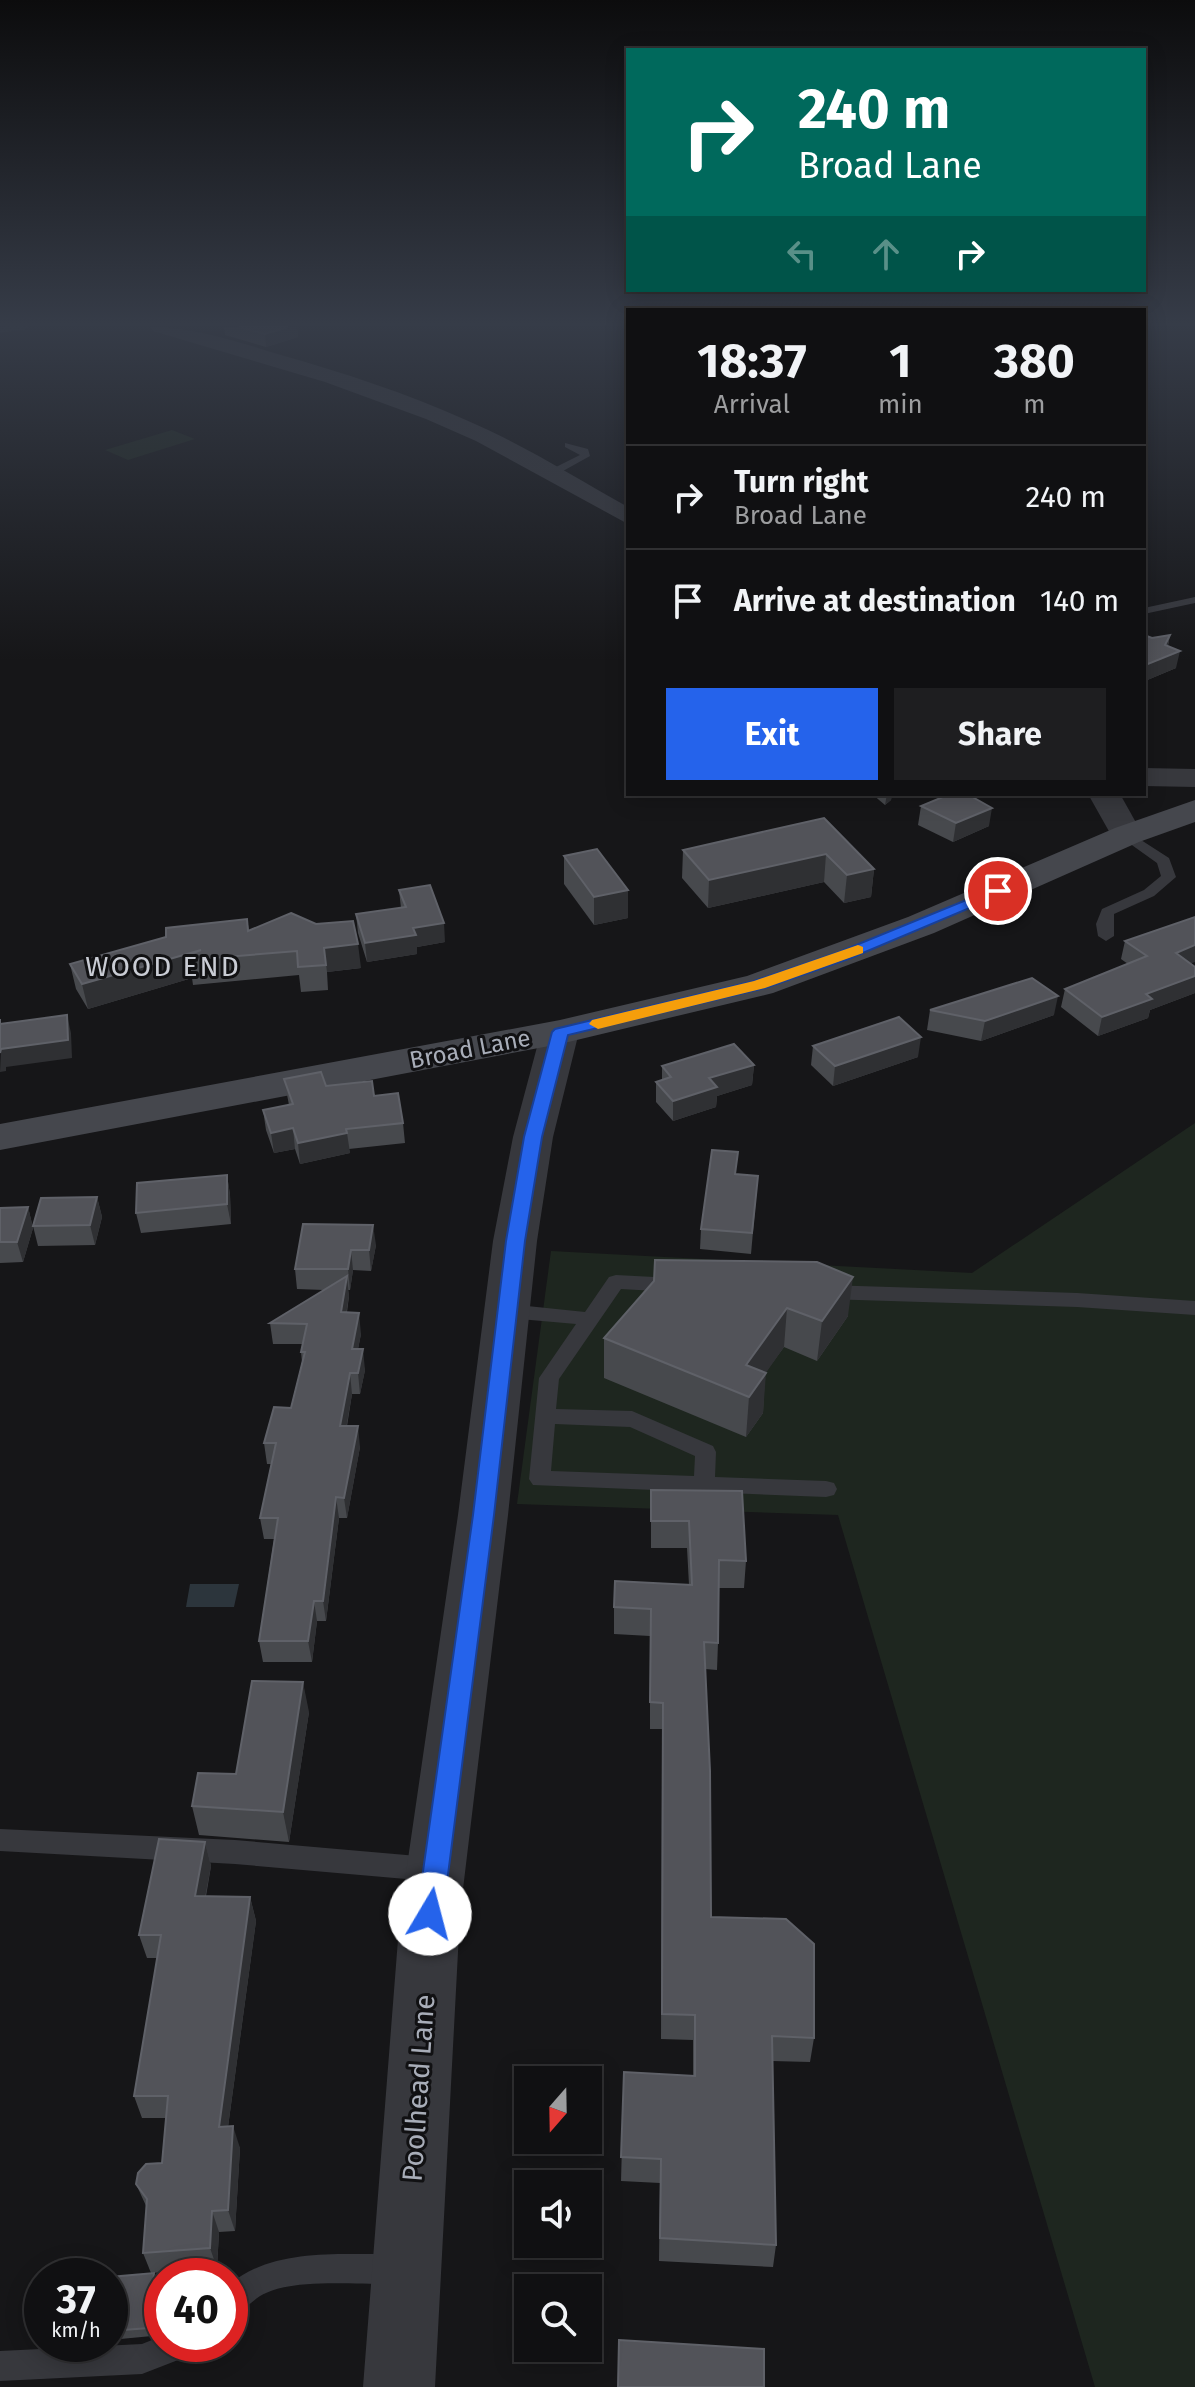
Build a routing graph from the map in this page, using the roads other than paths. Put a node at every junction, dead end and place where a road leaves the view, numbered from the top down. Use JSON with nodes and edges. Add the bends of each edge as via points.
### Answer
{"nodes":[{"id":1,"x":486,"y":438,"type":"edge"},
{"id":2,"x":568,"y":445,"type":"dead end"},
{"id":3,"x":550,"y":474,"type":"junction"},
{"id":4,"x":626,"y":516,"type":"edge"},
{"id":5,"x":1195,"y":600,"type":"edge"},
{"id":6,"x":1146,"y":611,"type":"edge"},
{"id":7,"x":1146,"y":777,"type":"edge"},
{"id":8,"x":1195,"y":778,"type":"edge"},
{"id":9,"x":1105,"y":796,"type":"edge"},
{"id":10,"x":1195,"y":810,"type":"edge"},
{"id":11,"x":1127,"y":835,"type":"junction"},
{"id":12,"x":1106,"y":936,"type":"dead end"},
{"id":13,"x":560,"y":1032,"type":"junction"},
{"id":14,"x":0,"y":1137,"type":"edge"},
{"id":15,"x":695,"y":1286,"type":"edge"},
{"id":16,"x":805,"y":1291,"type":"edge"},
{"id":17,"x":1195,"y":1308,"type":"edge"},
{"id":18,"x":507,"y":1311,"type":"junction"},
{"id":19,"x":590,"y":1319,"type":"junction"},
{"id":20,"x":546,"y":1416,"type":"junction"},
{"id":21,"x":704,"y":1485,"type":"junction"},
{"id":22,"x":826,"y":1489,"type":"dead end"},
{"id":23,"x":0,"y":1840,"type":"edge"},
{"id":24,"x":436,"y":1870,"type":"junction"},
{"id":25,"x":406,"y":2269,"type":"junction"},
{"id":26,"x":248,"y":2288,"type":"edge"},
{"id":27,"x":144,"y":2358,"type":"edge"},
{"id":28,"x":0,"y":2366,"type":"edge"},
{"id":29,"x":399,"y":2387,"type":"edge"}],
"edges":[{"from":1,"to":3,"type":"street"},
{"from":2,"to":3,"type":"lane","via":[[585,456]]},
{"from":3,"to":4,"type":"street"},
{"from":5,"to":6,"type":"lane"},
{"from":7,"to":8,"type":"street"},
{"from":9,"to":11,"type":"street"},
{"from":10,"to":11,"type":"main road","name":"Broad Lane"},
{"from":11,"to":12,"type":"lane","via":[[1164,861],[1169,877],[1149,893],[1107,912]]},
{"from":11,"to":13,"type":"main road","name":"Broad Lane","via":[[921,925],[759,985]]},
{"from":13,"to":14,"type":"main road","name":"Broad Lane"},
{"from":13,"to":18,"type":"street","name":"Poolhead Lane","via":[[533,1137]]},
{"from":15,"to":19,"type":"lane","via":[[616,1282]]},
{"from":16,"to":17,"type":"lane"},
{"from":18,"to":19,"type":"lane"},
{"from":18,"to":24,"type":"street","name":"Poolhead Lane"},
{"from":19,"to":20,"type":"lane","via":[[549,1378]]},
{"from":20,"to":21,"type":"lane","via":[[632,1419],[706,1452]]},
{"from":20,"to":21,"type":"lane","via":[[540,1479]]},
{"from":21,"to":22,"type":"lane"},
{"from":23,"to":24,"type":"lane","via":[[235,1852]]},
{"from":24,"to":25,"type":"street","name":"Poolhead Lane"},
{"from":25,"to":26,"type":"lane","via":[[299,2271],[258,2280]]},
{"from":25,"to":29,"type":"street","name":"Poolhead Lane"},
{"from":27,"to":28,"type":"lane"}]}
